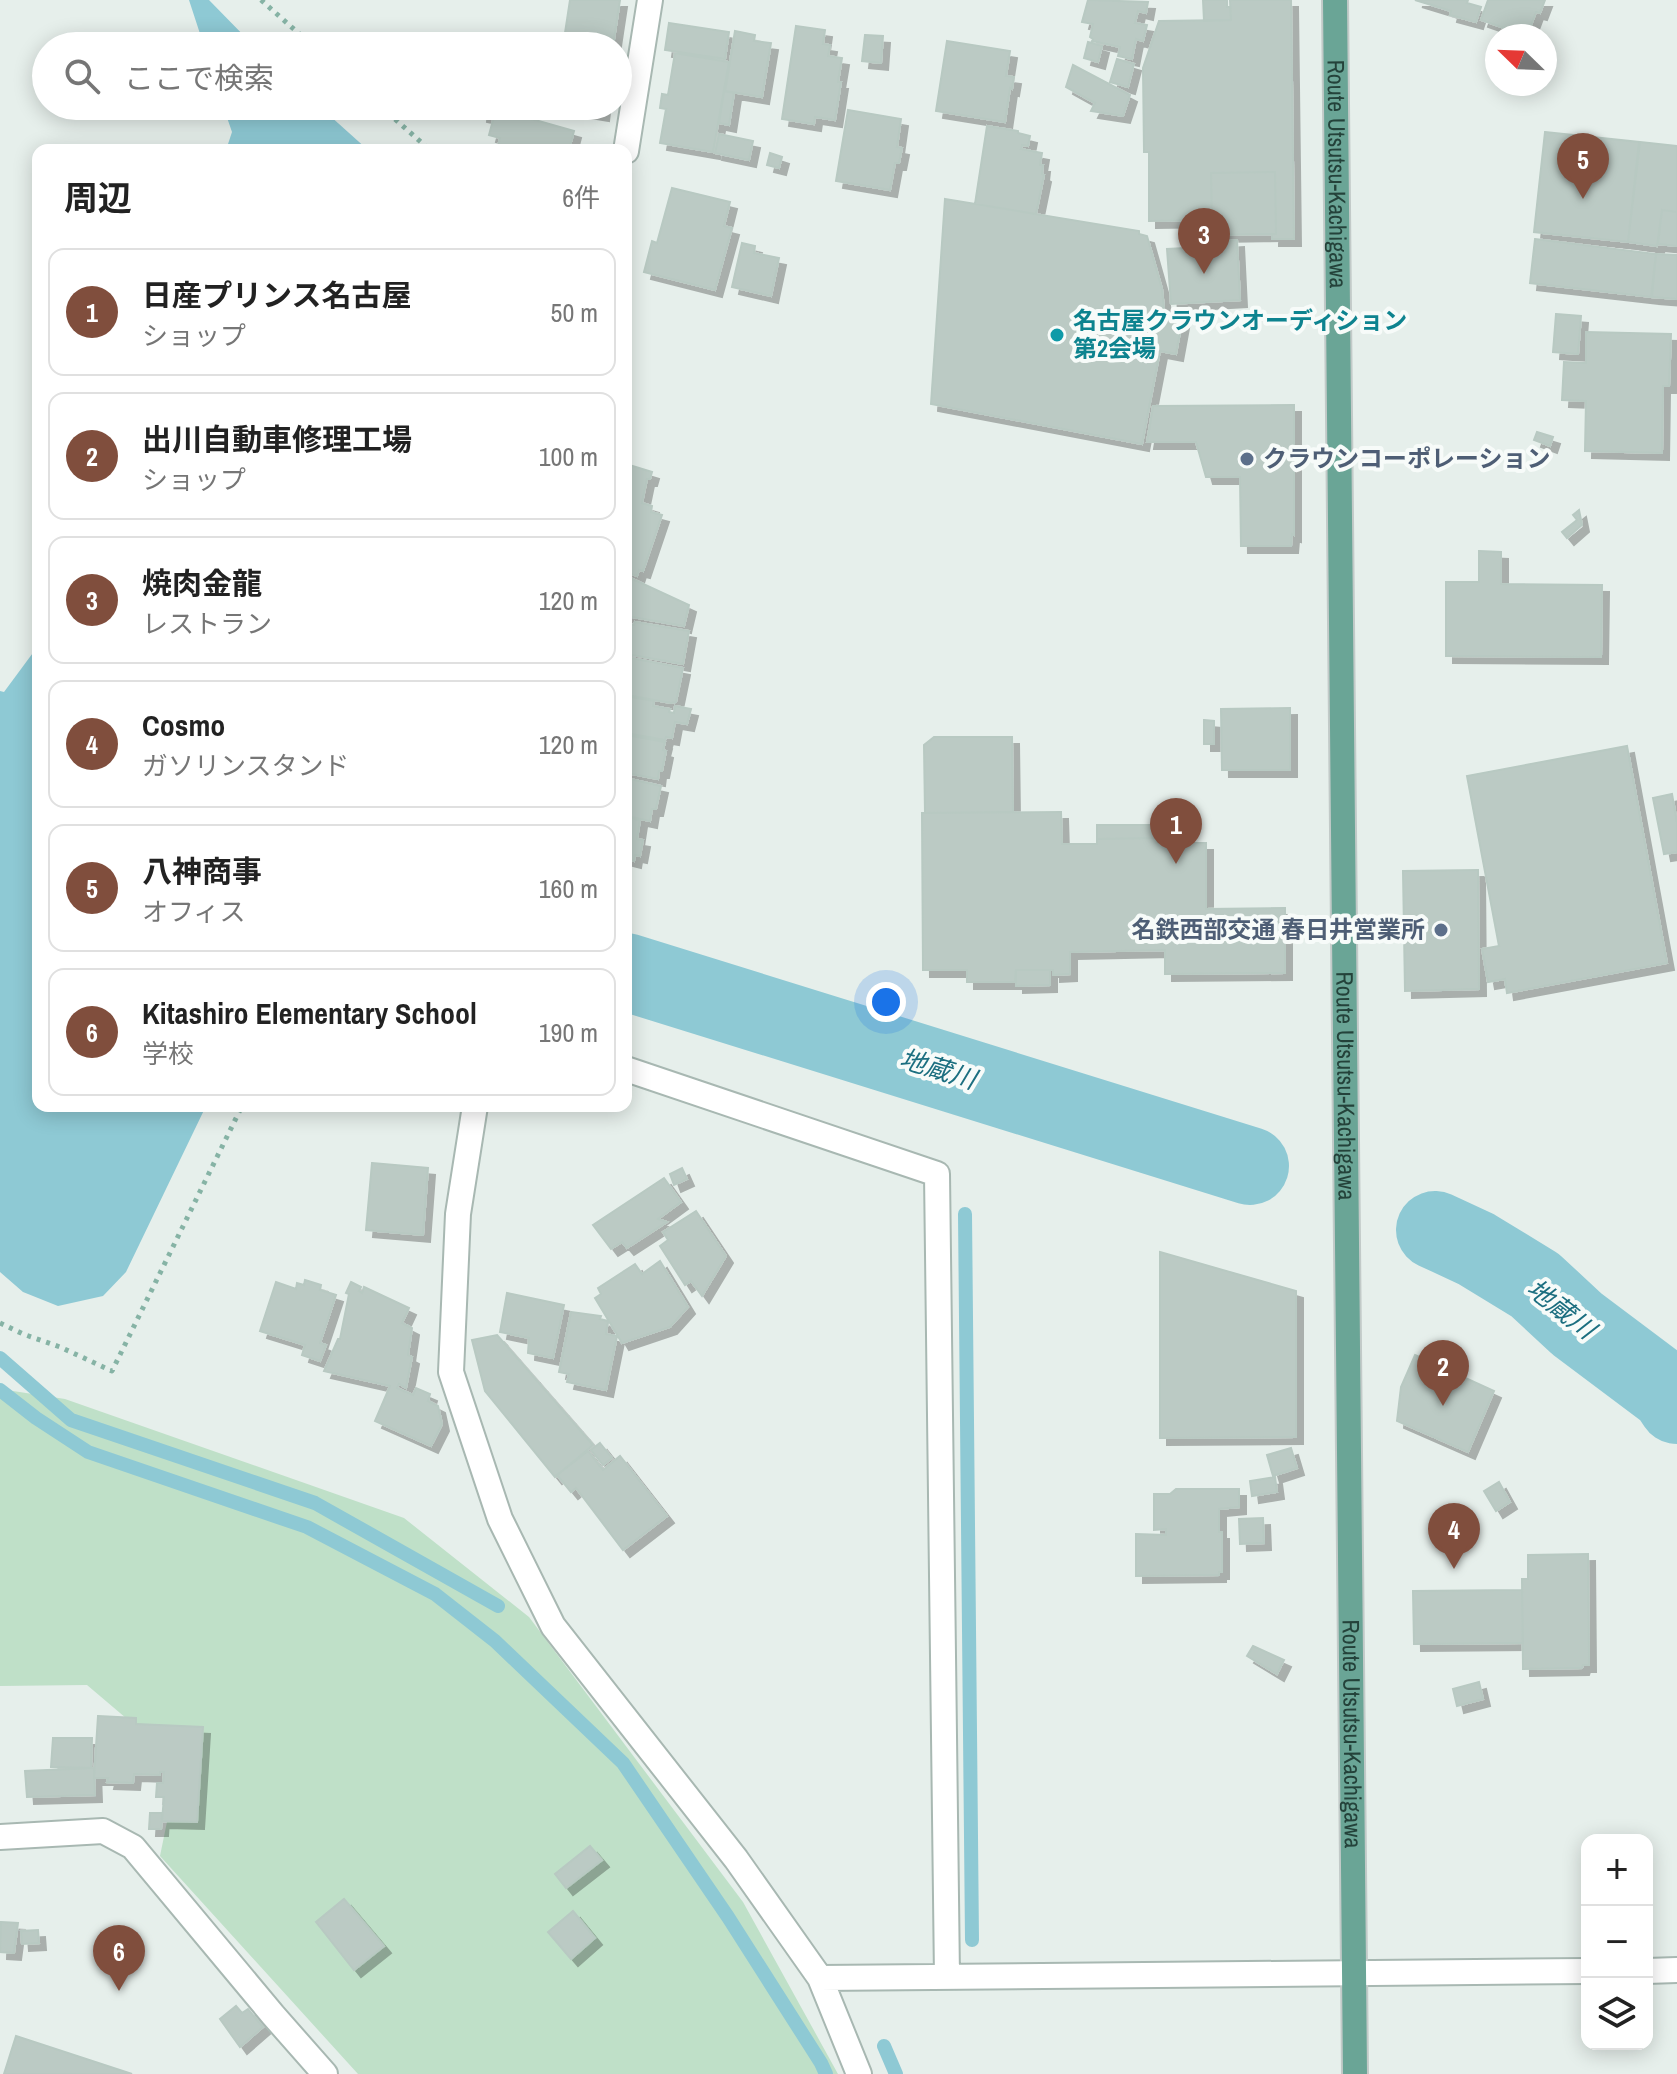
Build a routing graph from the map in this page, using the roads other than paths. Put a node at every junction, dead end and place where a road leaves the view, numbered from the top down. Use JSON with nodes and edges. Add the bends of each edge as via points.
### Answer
{"nodes":[{"id":1,"x":650,"y":0,"type":"edge"},
{"id":2,"x":1335,"y":0,"type":"edge"},
{"id":3,"x":632,"y":113,"type":"edge"},
{"id":4,"x":631,"y":120,"type":"edge"},
{"id":5,"x":627,"y":144,"type":"edge"},
{"id":6,"x":632,"y":1071,"type":"edge"},
{"id":7,"x":474,"y":1112,"type":"edge"},
{"id":8,"x":0,"y":1837,"type":"edge"},
{"id":9,"x":1677,"y":1970,"type":"edge"},
{"id":10,"x":1581,"y":1971,"type":"edge"},
{"id":11,"x":1653,"y":1971,"type":"edge"},
{"id":12,"x":1354,"y":1973,"type":"junction"},
{"id":13,"x":947,"y":1977,"type":"junction"},
{"id":14,"x":820,"y":1978,"type":"junction"},
{"id":15,"x":325,"y":2074,"type":"edge"},
{"id":16,"x":859,"y":2074,"type":"edge"},
{"id":17,"x":1355,"y":2074,"type":"edge"}],
"edges":[{"from":1,"to":3,"type":"street"},
{"from":2,"to":12,"type":"main road","name":"Route Utsutsu-Kachigawa"},
{"from":4,"to":5,"type":"street"},
{"from":6,"to":13,"type":"street","via":[[937,1174]]},
{"from":7,"to":14,"type":"street","via":[[458,1214],[451,1372],[500,1519],[553,1626],[736,1859]]},
{"from":8,"to":15,"type":"street","via":[[103,1831],[133,1847]]},
{"from":9,"to":11,"type":"street"},
{"from":10,"to":12,"type":"street"},
{"from":12,"to":13,"type":"street"},
{"from":12,"to":17,"type":"main road","name":"Route Utsutsu-Kachigawa"},
{"from":13,"to":14,"type":"street"},
{"from":14,"to":16,"type":"street"}]}
